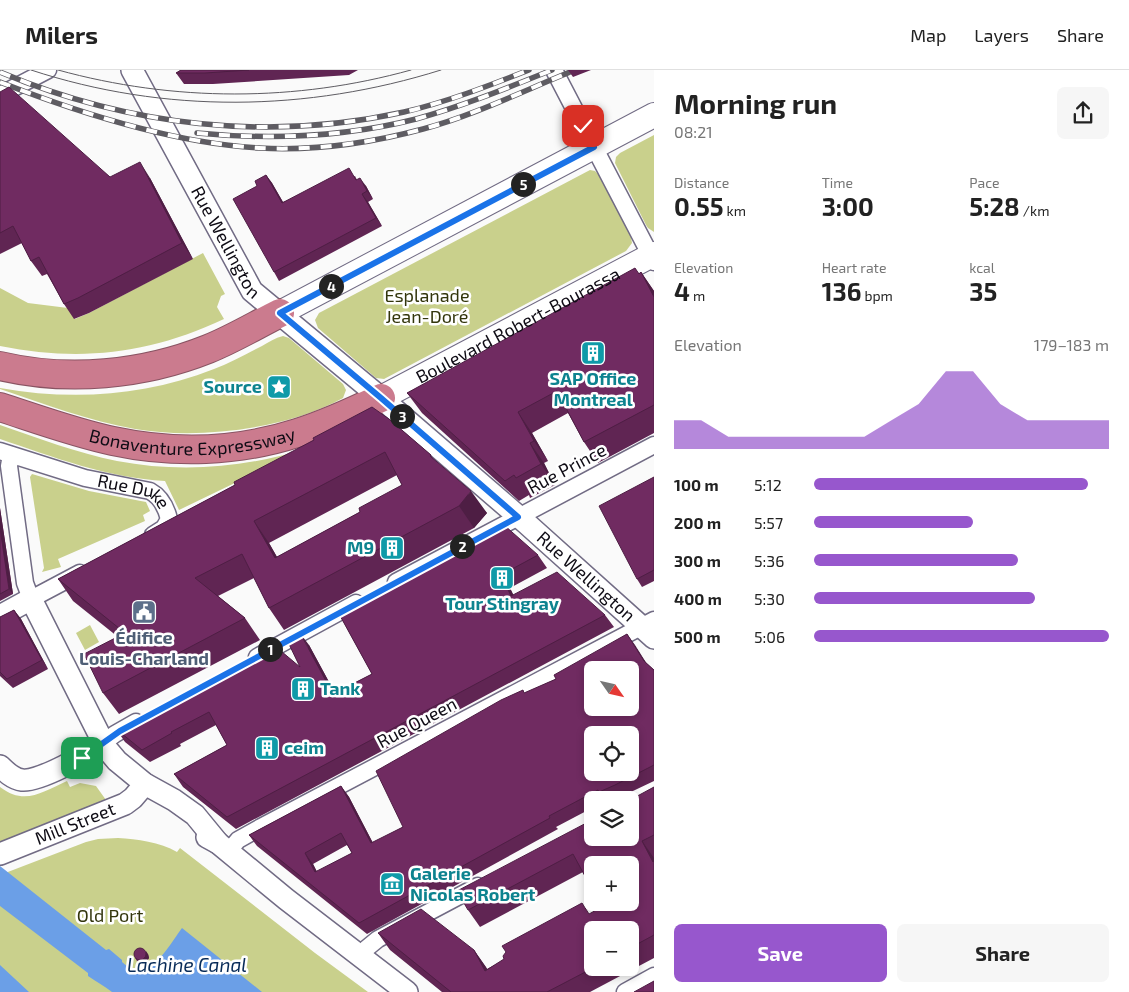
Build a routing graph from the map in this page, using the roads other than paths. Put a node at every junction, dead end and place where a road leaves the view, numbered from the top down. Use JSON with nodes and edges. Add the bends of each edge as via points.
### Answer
{"nodes":[{"id":1,"x":48,"y":70,"type":"edge"},
{"id":2,"x":132,"y":70,"type":"edge"},
{"id":3,"x":554,"y":70,"type":"edge"},
{"id":4,"x":0,"y":94,"type":"edge"},
{"id":5,"x":654,"y":115,"type":"edge"},
{"id":6,"x":594,"y":147,"type":"junction"},
{"id":7,"x":653,"y":257,"type":"edge"},
{"id":8,"x":280,"y":313,"type":"junction"},
{"id":9,"x":0,"y":366,"type":"edge"},
{"id":10,"x":381,"y":398,"type":"junction"},
{"id":11,"x":0,"y":407,"type":"edge"},
{"id":12,"x":654,"y":445,"type":"edge"},
{"id":13,"x":6,"y":453,"type":"edge"},
{"id":14,"x":518,"y":517,"type":"junction"},
{"id":15,"x":139,"y":542,"type":"edge"},
{"id":16,"x":95,"y":565,"type":"edge"},
{"id":17,"x":31,"y":599,"type":"junction"},
{"id":18,"x":0,"y":616,"type":"edge"},
{"id":19,"x":650,"y":628,"type":"edge"},
{"id":20,"x":241,"y":665,"type":"edge"},
{"id":21,"x":150,"y":715,"type":"edge"},
{"id":22,"x":103,"y":743,"type":"junction"},
{"id":23,"x":0,"y":766,"type":"edge"},
{"id":24,"x":145,"y":784,"type":"junction"},
{"id":25,"x":223,"y":847,"type":"junction"},
{"id":26,"x":0,"y":854,"type":"edge"},
{"id":27,"x":492,"y":879,"type":"edge"},
{"id":28,"x":360,"y":956,"type":"junction"},
{"id":29,"x":654,"y":976,"type":"edge"},
{"id":30,"x":407,"y":992,"type":"edge"},
{"id":31,"x":625,"y":992,"type":"edge"}],
"edges":[{"from":1,"to":4,"type":"street"},
{"from":2,"to":8,"type":"street","name":"Rue Wellington","via":[[252,291]]},
{"from":3,"to":6,"type":"street"},
{"from":5,"to":6,"type":"main road"},
{"from":6,"to":7,"type":"street"},
{"from":6,"to":8,"type":"main road"},
{"from":7,"to":10,"type":"main road","name":"Boulevard Robert-Bourassa"},
{"from":8,"to":9,"type":"highway","via":[[208,349],[146,367],[73,374]]},
{"from":8,"to":10,"type":"street","name":"Rue Wellington"},
{"from":10,"to":11,"type":"highway","name":"Bonaventure Expressway","via":[[297,434],[247,446],[198,450],[113,441]]},
{"from":10,"to":14,"type":"street","name":"Rue Wellington"},
{"from":12,"to":14,"type":"street","name":"Rue Prince"},
{"from":13,"to":15,"type":"street","name":"Rue Duke","via":[[85,478],[154,493],[169,519],[164,528]]},
{"from":13,"to":17,"type":"street","via":[[25,582]]},
{"from":14,"to":19,"type":"street","name":"Rue Wellington"},
{"from":14,"to":20,"type":"street","name":"Rue Prince"},
{"from":16,"to":17,"type":"street"},
{"from":17,"to":18,"type":"street"},
{"from":17,"to":22,"type":"street"},
{"from":19,"to":25,"type":"street","name":"Rue Queen"},
{"from":21,"to":22,"type":"street"},
{"from":22,"to":23,"type":"street","via":[[82,758],[28,780],[14,777]]},
{"from":22,"to":24,"type":"street","via":[[117,761]]},
{"from":24,"to":25,"type":"street","via":[[165,810]]},
{"from":24,"to":26,"type":"street","name":"Mill Street","via":[[125,804]]},
{"from":25,"to":28,"type":"street"},
{"from":27,"to":28,"type":"street","via":[[378,939]]},
{"from":28,"to":30,"type":"street"},
{"from":29,"to":31,"type":"street"}]}
